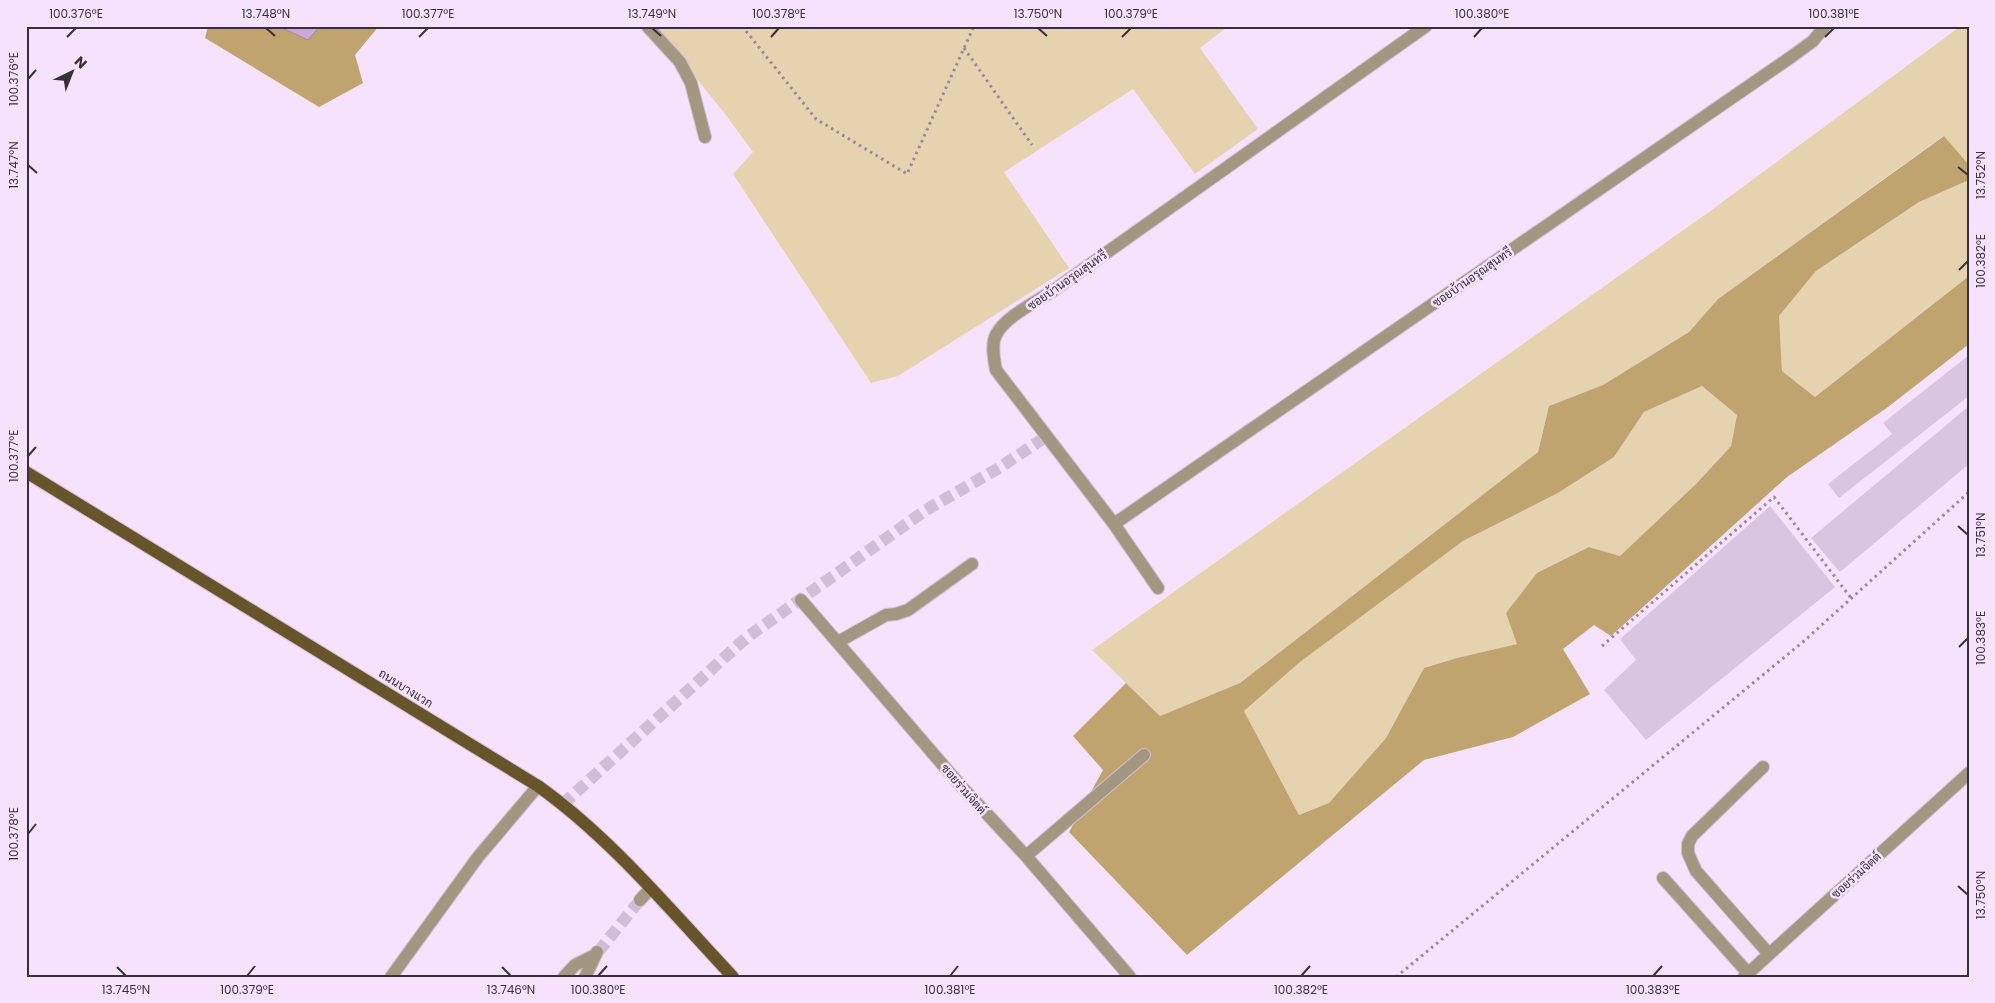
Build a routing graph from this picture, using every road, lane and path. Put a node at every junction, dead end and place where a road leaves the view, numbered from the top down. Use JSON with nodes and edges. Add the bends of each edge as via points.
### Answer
{"nodes":[{"id":1,"x":648,"y":26,"type":"edge"},
{"id":2,"x":742,"y":26,"type":"edge"},
{"id":3,"x":974,"y":26,"type":"edge"},
{"id":4,"x":1426,"y":26,"type":"edge"},
{"id":5,"x":1825,"y":26,"type":"edge"},
{"id":6,"x":964,"y":47,"type":"junction"},
{"id":7,"x":704,"y":137,"type":"dead end"},
{"id":8,"x":1032,"y":145,"type":"dead end"},
{"id":9,"x":27,"y":475,"type":"edge"},
{"id":10,"x":1969,"y":492,"type":"edge"},
{"id":11,"x":1114,"y":524,"type":"junction"},
{"id":12,"x":972,"y":564,"type":"dead end"},
{"id":13,"x":1158,"y":588,"type":"dead end"},
{"id":14,"x":1851,"y":598,"type":"junction"},
{"id":15,"x":801,"y":600,"type":"dead end"},
{"id":16,"x":838,"y":642,"type":"junction"},
{"id":17,"x":1602,"y":646,"type":"dead end"},
{"id":18,"x":1144,"y":755,"type":"dead end"},
{"id":19,"x":1763,"y":767,"type":"dead end"},
{"id":20,"x":1969,"y":773,"type":"edge"},
{"id":21,"x":538,"y":786,"type":"junction"},
{"id":22,"x":1026,"y":856,"type":"junction"},
{"id":23,"x":1663,"y":878,"type":"dead end"},
{"id":24,"x":650,"y":889,"type":"junction"},
{"id":25,"x":640,"y":900,"type":"tunnel mouth"},
{"id":26,"x":1769,"y":954,"type":"junction"},
{"id":27,"x":1746,"y":975,"type":"edge"},
{"id":28,"x":391,"y":977,"type":"edge"},
{"id":29,"x":564,"y":977,"type":"edge"},
{"id":30,"x":585,"y":977,"type":"edge"},
{"id":31,"x":733,"y":977,"type":"edge"},
{"id":32,"x":1130,"y":977,"type":"edge"},
{"id":33,"x":1396,"y":977,"type":"edge"}],
"edges":[{"from":1,"to":7,"type":"street","via":[[680,62],[691,83]]},
{"from":2,"to":6,"type":"path","via":[[816,119],[907,174]]},
{"from":3,"to":6,"type":"path"},
{"from":4,"to":11,"type":"street","name":"ซอยบ้านอรุณสุนทรี","via":[[1008,320],[995,335],[996,370]]},
{"from":5,"to":11,"type":"street","name":"ซอยบ้านอรุณสุนทรี","via":[[1791,57]]},
{"from":6,"to":8,"type":"path"},
{"from":9,"to":21,"type":"main road","name":"ถนนบางแวก"},
{"from":10,"to":14,"type":"path"},
{"from":11,"to":13,"type":"street","name":"ซอยบ้านอรุณสุนทรี"},
{"from":12,"to":16,"type":"street","via":[[908,610],[886,615]]},
{"from":14,"to":17,"type":"path","via":[[1774,497]]},
{"from":14,"to":33,"type":"path","via":[[1804,641]]},
{"from":15,"to":16,"type":"street","name":"ซอยร่วมจิตต์"},
{"from":16,"to":22,"type":"street","name":"ซอยร่วมจิตต์","via":[[961,786]]},
{"from":18,"to":22,"type":"street"},
{"from":19,"to":26,"type":"street","via":[[1692,836],[1688,852],[1696,871]]},
{"from":20,"to":26,"type":"street","name":"ซอยร่วมจิตต์"},
{"from":21,"to":24,"type":"main road","name":"ถนนบางแวก","via":[[563,804]]},
{"from":21,"to":28,"type":"street","via":[[478,857]]},
{"from":22,"to":32,"type":"street","name":"ซอยร่วมจิตต์"},
{"from":23,"to":27,"type":"street"},
{"from":24,"to":25,"type":"street"},
{"from":24,"to":31,"type":"main road","name":"ถนนบางแวก"},
{"from":26,"to":27,"type":"street","name":"ซอยร่วมจิตต์"},
{"from":29,"to":30,"type":"street","via":[[575,965],[596,954]]}]}
